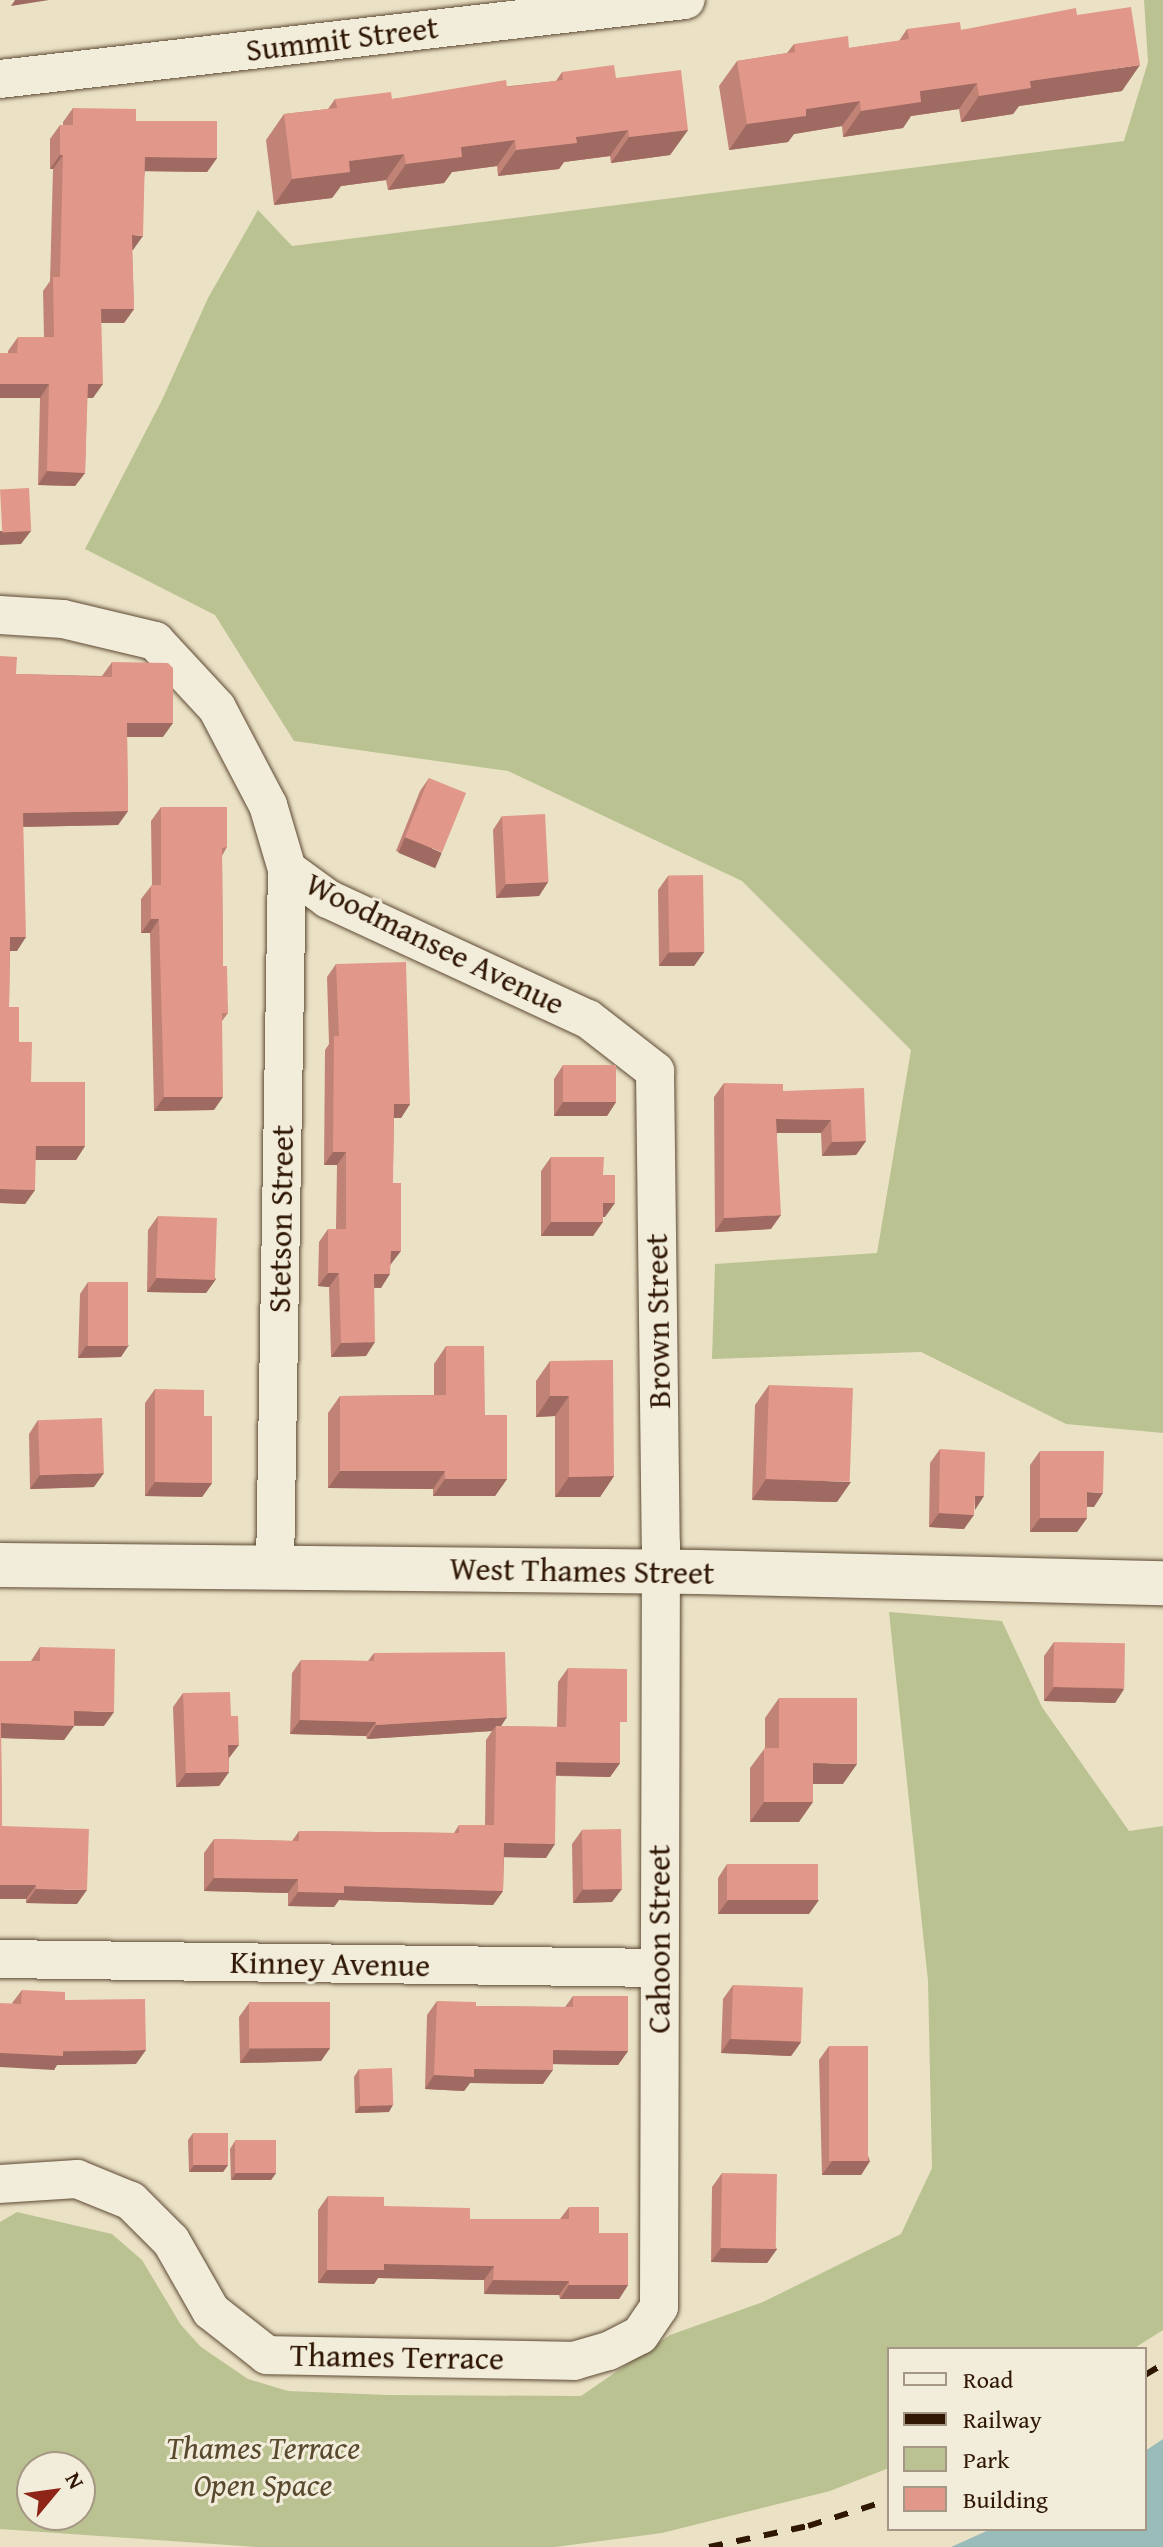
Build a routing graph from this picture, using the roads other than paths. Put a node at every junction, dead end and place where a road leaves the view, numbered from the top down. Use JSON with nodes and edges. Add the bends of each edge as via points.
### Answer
{"nodes":[{"id":1,"x":685,"y":0,"type":"edge"},
{"id":2,"x":0,"y":79,"type":"edge"},
{"id":3,"x":0,"y":615,"type":"edge"},
{"id":4,"x":287,"y":869,"type":"junction"},
{"id":5,"x":655,"y":1071,"type":"joint"},
{"id":6,"x":0,"y":1565,"type":"edge"},
{"id":7,"x":275,"y":1568,"type":"junction"},
{"id":8,"x":661,"y":1572,"type":"junction"},
{"id":9,"x":1163,"y":1583,"type":"edge"},
{"id":10,"x":0,"y":1959,"type":"edge"},
{"id":11,"x":659,"y":1968,"type":"junction"},
{"id":12,"x":0,"y":2184,"type":"edge"},
{"id":13,"x":659,"y":2307,"type":"joint"}],
"edges":[{"from":1,"to":2,"type":"street","name":"Summit Street"},
{"from":3,"to":4,"type":"street","name":"Woodmansee Avenue","via":[[63,619],[155,641],[217,708],[268,805]]},
{"from":4,"to":5,"type":"street","name":"Woodmansee Avenue","via":[[328,899],[588,1019]]},
{"from":4,"to":7,"type":"street","name":"Stetson Street"},
{"from":5,"to":8,"type":"street","name":"Brown Street"},
{"from":6,"to":7,"type":"main road","name":"West Thames Street"},
{"from":7,"to":8,"type":"main road","name":"West Thames Street"},
{"from":8,"to":9,"type":"main road","name":"West Thames Street"},
{"from":8,"to":11,"type":"street","name":"Cahoon Street"},
{"from":10,"to":11,"type":"street","name":"Kinney Avenue"},
{"from":11,"to":13,"type":"street","name":"Cahoon Street"},
{"from":12,"to":13,"type":"street","name":"Thames Terrace","via":[[77,2179],[131,2201],[171,2241],[211,2311],[267,2355],[574,2361],[640,2335]]}]}
